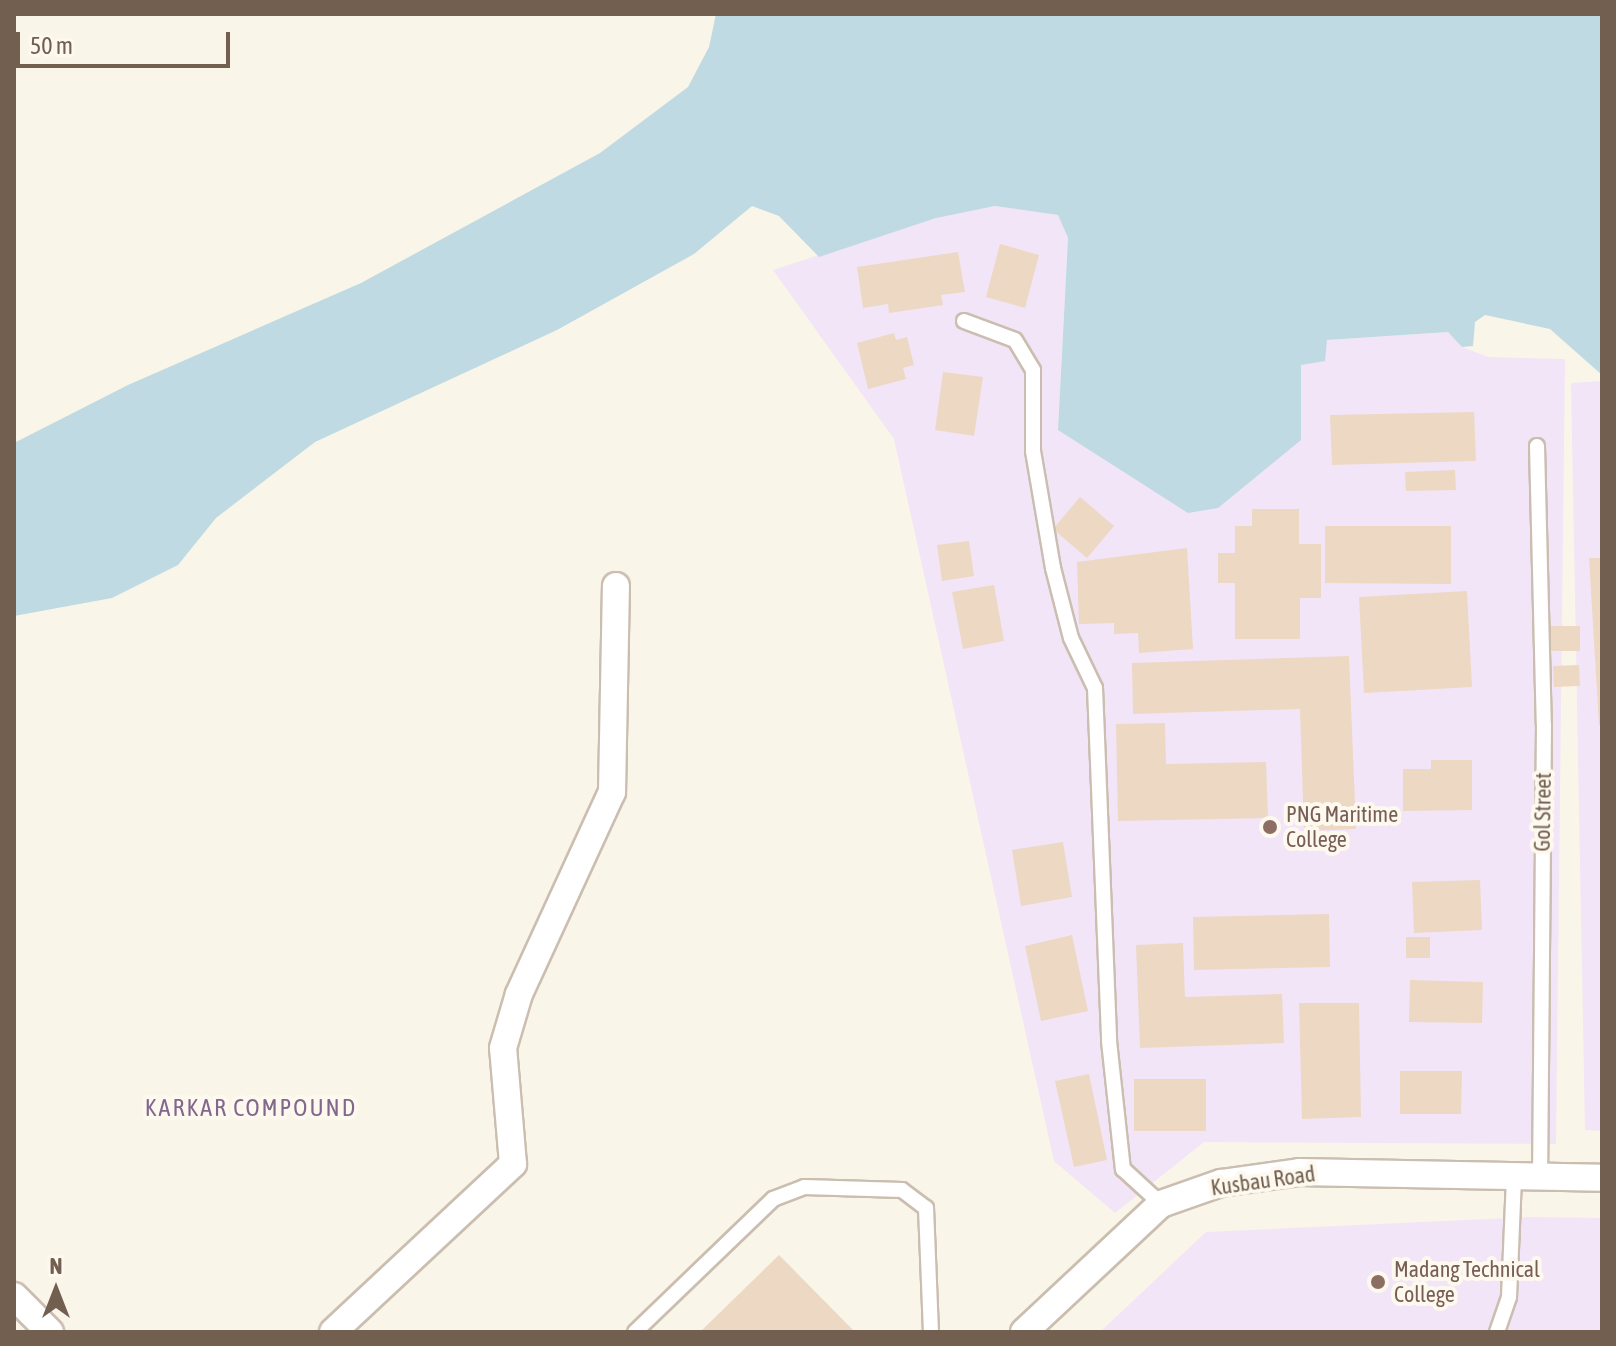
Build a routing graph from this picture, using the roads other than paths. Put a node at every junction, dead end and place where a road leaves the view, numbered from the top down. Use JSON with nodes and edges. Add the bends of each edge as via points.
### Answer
{"nodes":[{"id":1,"x":964,"y":321,"type":"dead end"},
{"id":2,"x":1537,"y":446,"type":"dead end"},
{"id":3,"x":616,"y":586,"type":"dead end"},
{"id":4,"x":1527,"y":1178,"type":"junction"},
{"id":5,"x":1602,"y":1178,"type":"edge"},
{"id":6,"x":1161,"y":1204,"type":"junction"},
{"id":7,"x":14,"y":1296,"type":"edge"},
{"id":8,"x":50,"y":1332,"type":"edge"},
{"id":9,"x":333,"y":1332,"type":"edge"},
{"id":10,"x":635,"y":1332,"type":"edge"},
{"id":11,"x":931,"y":1332,"type":"edge"},
{"id":12,"x":1024,"y":1332,"type":"edge"},
{"id":13,"x":1497,"y":1332,"type":"edge"}],
"edges":[{"from":1,"to":6,"type":"lane","via":[[1015,340],[1033,370],[1033,451],[1053,568],[1071,638],[1095,688],[1109,1041],[1123,1169]]},
{"from":2,"to":4,"type":"lane","name":"Gol Street","via":[[1544,725]]},
{"from":3,"to":9,"type":"street","via":[[612,792],[519,994],[503,1048],[513,1164]]},
{"from":4,"to":5,"type":"street","name":"Kusbau Road"},
{"from":4,"to":6,"type":"street","name":"Kusbau Road","via":[[1299,1172],[1221,1183]]},
{"from":4,"to":13,"type":"lane","name":"Gol Street","via":[[1509,1297]]},
{"from":6,"to":12,"type":"street","name":"Kusbau Road"},
{"from":7,"to":8,"type":"street"},
{"from":10,"to":11,"type":"lane","via":[[773,1199],[804,1187],[902,1190],[926,1208]]}]}
